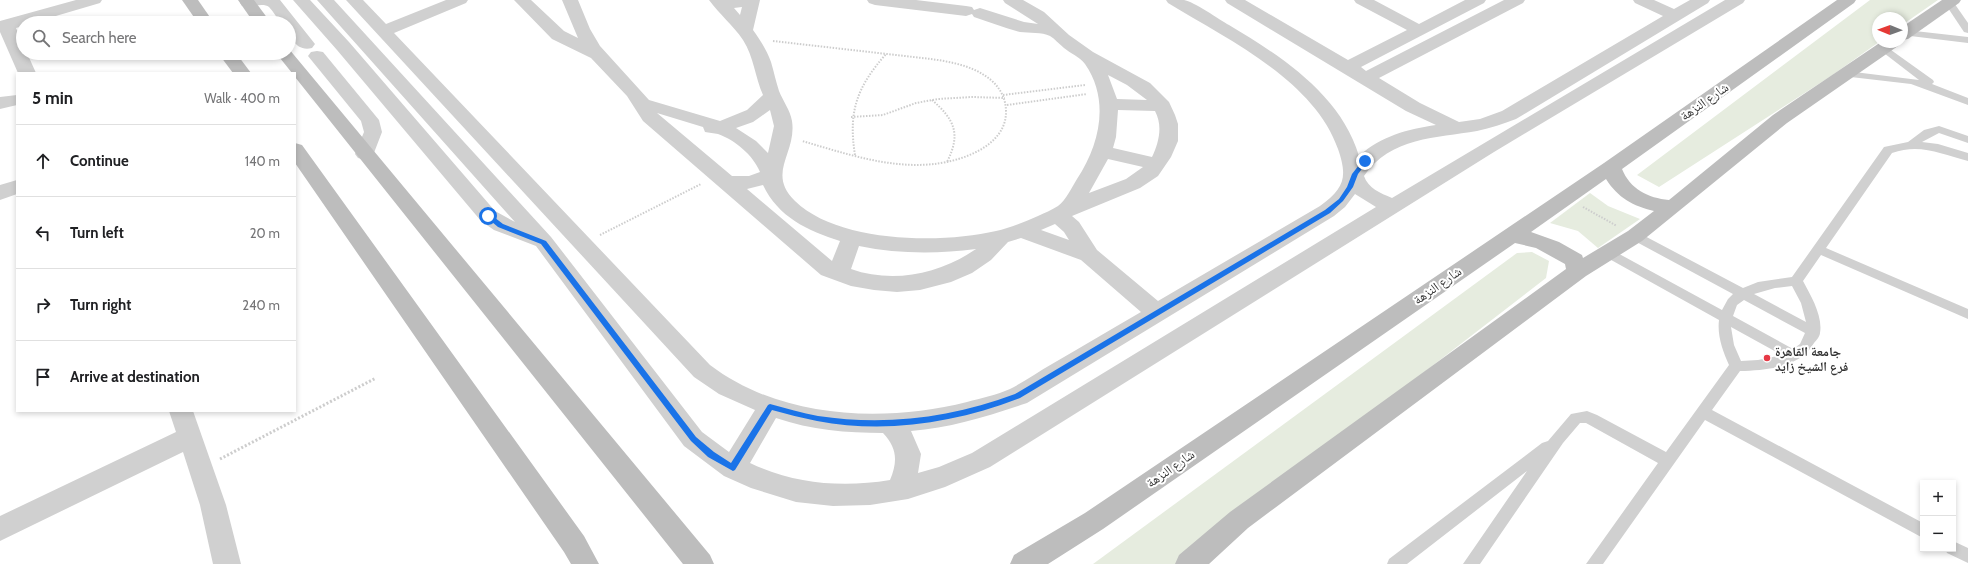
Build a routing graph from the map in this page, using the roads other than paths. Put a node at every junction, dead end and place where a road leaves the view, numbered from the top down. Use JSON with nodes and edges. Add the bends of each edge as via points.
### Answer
{"nodes":[{"id":1,"x":42,"y":0,"type":"edge"},
{"id":2,"x":94,"y":0,"type":"edge"},
{"id":3,"x":190,"y":0,"type":"edge"},
{"id":4,"x":301,"y":0,"type":"edge"},
{"id":5,"x":325,"y":0,"type":"edge"},
{"id":6,"x":354,"y":0,"type":"edge"},
{"id":7,"x":460,"y":0,"type":"edge"},
{"id":8,"x":522,"y":0,"type":"edge"},
{"id":9,"x":570,"y":0,"type":"edge"},
{"id":10,"x":718,"y":0,"type":"edge"},
{"id":11,"x":752,"y":0,"type":"edge"},
{"id":12,"x":875,"y":0,"type":"edge"},
{"id":13,"x":951,"y":0,"type":"edge"},
{"id":14,"x":1007,"y":0,"type":"edge"},
{"id":15,"x":1011,"y":0,"type":"edge"},
{"id":16,"x":1174,"y":0,"type":"edge"},
{"id":17,"x":1233,"y":0,"type":"edge"},
{"id":18,"x":1362,"y":0,"type":"edge"},
{"id":19,"x":1388,"y":0,"type":"edge"},
{"id":20,"x":1478,"y":0,"type":"edge"},
{"id":21,"x":1517,"y":0,"type":"edge"},
{"id":22,"x":1641,"y":0,"type":"edge"},
{"id":23,"x":1702,"y":0,"type":"edge"},
{"id":24,"x":1737,"y":0,"type":"edge"},
{"id":25,"x":1848,"y":0,"type":"edge"},
{"id":26,"x":1951,"y":1,"type":"edge"},
{"id":27,"x":247,"y":2,"type":"edge"},
{"id":28,"x":973,"y":12,"type":"junction"},
{"id":29,"x":24,"y":16,"type":"edge"},
{"id":30,"x":201,"y":16,"type":"edge"},
{"id":31,"x":258,"y":16,"type":"edge"},
{"id":32,"x":285,"y":16,"type":"edge"},
{"id":33,"x":1675,"y":16,"type":"junction"},
{"id":34,"x":16,"y":18,"type":"edge"},
{"id":35,"x":2,"y":21,"type":"edge"},
{"id":36,"x":1426,"y":27,"type":"junction"},
{"id":37,"x":296,"y":30,"type":"edge"},
{"id":38,"x":1968,"y":30,"type":"edge"},
{"id":39,"x":383,"y":31,"type":"junction"},
{"id":40,"x":1054,"y":31,"type":"junction"},
{"id":41,"x":1908,"y":31,"type":"edge"},
{"id":42,"x":748,"y":34,"type":"junction"},
{"id":43,"x":1908,"y":39,"type":"edge"},
{"id":44,"x":338,"y":40,"type":"junction"},
{"id":45,"x":1968,"y":40,"type":"edge"},
{"id":46,"x":16,"y":48,"type":"edge"},
{"id":47,"x":1883,"y":48,"type":"edge"},
{"id":48,"x":1902,"y":48,"type":"edge"},
{"id":49,"x":312,"y":50,"type":"junction"},
{"id":50,"x":16,"y":53,"type":"edge"},
{"id":51,"x":296,"y":54,"type":"edge"},
{"id":52,"x":597,"y":54,"type":"junction"},
{"id":53,"x":0,"y":58,"type":"edge"},
{"id":54,"x":1091,"y":59,"type":"junction"},
{"id":55,"x":21,"y":60,"type":"edge"},
{"id":56,"x":232,"y":60,"type":"edge"},
{"id":57,"x":293,"y":60,"type":"edge"},
{"id":58,"x":1348,"y":67,"type":"junction"},
{"id":59,"x":27,"y":72,"type":"edge"},
{"id":60,"x":241,"y":72,"type":"edge"},
{"id":61,"x":1846,"y":74,"type":"junction"},
{"id":62,"x":1366,"y":78,"type":"junction"},
{"id":63,"x":1106,"y":93,"type":"junction"},
{"id":64,"x":772,"y":95,"type":"junction"},
{"id":65,"x":16,"y":100,"type":"edge"},
{"id":66,"x":0,"y":103,"type":"edge"},
{"id":67,"x":645,"y":104,"type":"junction"},
{"id":68,"x":1162,"y":106,"type":"junction"},
{"id":69,"x":718,"y":127,"type":"junction"},
{"id":70,"x":1456,"y":128,"type":"junction"},
{"id":71,"x":1968,"y":140,"type":"edge"},
{"id":72,"x":1912,"y":144,"type":"junction"},
{"id":73,"x":684,"y":145,"type":"junction"},
{"id":74,"x":1487,"y":148,"type":"junction"},
{"id":75,"x":296,"y":150,"type":"edge"},
{"id":76,"x":1103,"y":152,"type":"junction"},
{"id":77,"x":365,"y":154,"type":"junction"},
{"id":78,"x":1968,"y":157,"type":"edge"},
{"id":79,"x":1157,"y":164,"type":"junction"},
{"id":80,"x":1611,"y":167,"type":"junction"},
{"id":81,"x":771,"y":174,"type":"junction"},
{"id":82,"x":1355,"y":174,"type":"junction"},
{"id":83,"x":723,"y":179,"type":"junction"},
{"id":84,"x":16,"y":186,"type":"edge"},
{"id":85,"x":0,"y":193,"type":"edge"},
{"id":86,"x":1394,"y":206,"type":"junction"},
{"id":87,"x":1673,"y":207,"type":"junction"},
{"id":88,"x":1062,"y":212,"type":"junction"},
{"id":89,"x":1022,"y":231,"type":"junction"},
{"id":90,"x":1510,"y":235,"type":"junction"},
{"id":91,"x":1634,"y":236,"type":"junction"},
{"id":92,"x":852,"y":237,"type":"junction"},
{"id":93,"x":1000,"y":238,"type":"junction"},
{"id":94,"x":544,"y":242,"type":"junction"},
{"id":95,"x":935,"y":244,"type":"junction"},
{"id":96,"x":1818,"y":249,"type":"junction"},
{"id":97,"x":1608,"y":253,"type":"junction"},
{"id":98,"x":1089,"y":255,"type":"junction"},
{"id":99,"x":1578,"y":271,"type":"junction"},
{"id":100,"x":838,"y":274,"type":"junction"},
{"id":101,"x":937,"y":278,"type":"junction"},
{"id":102,"x":1796,"y":281,"type":"junction"},
{"id":103,"x":1742,"y":293,"type":"junction"},
{"id":104,"x":1158,"y":313,"type":"junction"},
{"id":105,"x":1968,"y":314,"type":"edge"},
{"id":106,"x":1724,"y":318,"type":"junction"},
{"id":107,"x":1814,"y":332,"type":"junction"},
{"id":108,"x":1795,"y":356,"type":"junction"},
{"id":109,"x":1736,"y":366,"type":"junction"},
{"id":110,"x":770,"y":407,"type":"junction"},
{"id":111,"x":181,"y":412,"type":"edge"},
{"id":112,"x":1703,"y":412,"type":"junction"},
{"id":113,"x":888,"y":423,"type":"junction"},
{"id":114,"x":190,"y":437,"type":"junction"},
{"id":115,"x":1558,"y":439,"type":"junction"},
{"id":116,"x":1668,"y":461,"type":"junction"},
{"id":117,"x":733,"y":468,"type":"junction"},
{"id":118,"x":898,"y":490,"type":"junction"},
{"id":119,"x":0,"y":529,"type":"edge"},
{"id":120,"x":1920,"y":529,"type":"edge"},
{"id":121,"x":1956,"y":550,"type":"edge"},
{"id":122,"x":1968,"y":556,"type":"edge"},
{"id":123,"x":227,"y":564,"type":"edge"},
{"id":124,"x":585,"y":564,"type":"edge"},
{"id":125,"x":700,"y":564,"type":"edge"},
{"id":126,"x":1024,"y":564,"type":"edge"},
{"id":127,"x":1189,"y":564,"type":"edge"},
{"id":128,"x":1395,"y":564,"type":"edge"},
{"id":129,"x":1471,"y":564,"type":"edge"},
{"id":130,"x":1594,"y":564,"type":"edge"}],
"edges":[{"from":1,"to":35,"type":"street"},
{"from":2,"to":29,"type":"street"},
{"from":3,"to":30,"type":"main road"},
{"from":4,"to":44,"type":"street"},
{"from":5,"to":94,"type":"street"},
{"from":6,"to":39,"type":"street"},
{"from":7,"to":39,"type":"street"},
{"from":8,"to":52,"type":"street","via":[[558,35]]},
{"from":9,"to":52,"type":"street"},
{"from":10,"to":11,"type":"street","via":[[734,3]]},
{"from":10,"to":42,"type":"street"},
{"from":11,"to":42,"type":"street"},
{"from":12,"to":28,"type":"street"},
{"from":13,"to":28,"type":"street","via":[[956,6]]},
{"from":14,"to":28,"type":"street","via":[[999,8]]},
{"from":15,"to":40,"type":"street","via":[[1046,22]]},
{"from":16,"to":82,"type":"street","via":[[1266,56],[1308,90],[1339,129],[1349,151]]},
{"from":17,"to":58,"type":"street"},
{"from":18,"to":36,"type":"street"},
{"from":19,"to":36,"type":"street"},
{"from":20,"to":36,"type":"street"},
{"from":21,"to":62,"type":"street"},
{"from":22,"to":33,"type":"street"},
{"from":23,"to":33,"type":"street"},
{"from":24,"to":74,"type":"street"},
{"from":25,"to":80,"type":"main road","name":"شارع النزهة"},
{"from":26,"to":38,"type":"lane"},
{"from":26,"to":41,"type":"main road"},
{"from":27,"to":31,"type":"main road"},
{"from":27,"to":32,"type":"street","via":[[266,0],[274,3]]},
{"from":28,"to":40,"type":"street","via":[[1022,27]]},
{"from":33,"to":70,"type":"street","via":[[1509,115]]},
{"from":34,"to":35,"type":"street"},
{"from":35,"to":46,"type":"street"},
{"from":36,"to":58,"type":"street"},
{"from":37,"to":49,"type":"street"},
{"from":39,"to":110,"type":"street","via":[[702,371],[716,383]]},
{"from":40,"to":54,"type":"street"},
{"from":42,"to":64,"type":"street","via":[[767,75]]},
{"from":43,"to":45,"type":"lane"},
{"from":44,"to":49,"type":"street"},
{"from":44,"to":94,"type":"street","via":[[488,216],[501,225]]},
{"from":47,"to":61,"type":"main road"},
{"from":48,"to":61,"type":"lane","via":[[1925,80],[1968,102],[1913,81]]},
{"from":49,"to":51,"type":"street"},
{"from":49,"to":77,"type":"street","via":[[370,120],[373,132]]},
{"from":50,"to":53,"type":"street"},
{"from":52,"to":67,"type":"street"},
{"from":54,"to":63,"type":"street"},
{"from":54,"to":68,"type":"street","via":[[1142,85]]},
{"from":55,"to":59,"type":"street"},
{"from":56,"to":60,"type":"main road"},
{"from":57,"to":77,"type":"main road"},
{"from":58,"to":62,"type":"street"},
{"from":61,"to":87,"type":"main road","via":[[1780,119]]},
{"from":62,"to":70,"type":"street","via":[[1413,107]]},
{"from":63,"to":68,"type":"street"},
{"from":63,"to":76,"type":"street","via":[[1110,120]]},
{"from":64,"to":69,"type":"street","via":[[758,111]]},
{"from":64,"to":81,"type":"street","via":[[782,116],[782,135]]},
{"from":65,"to":66,"type":"street"},
{"from":67,"to":69,"type":"street"},
{"from":67,"to":73,"type":"street","via":[[650,117]]},
{"from":68,"to":79,"type":"street","via":[[1169,129],[1168,141]]},
{"from":69,"to":73,"type":"street","via":[[694,135]]},
{"from":69,"to":81,"type":"street","via":[[736,135],[751,146],[763,159]]},
{"from":70,"to":74,"type":"street","via":[[1474,133]]},
{"from":70,"to":82,"type":"street","via":[[1434,130],[1395,141],[1365,161]]},
{"from":71,"to":72,"type":"lane","via":[[1936,129],[1930,130]]},
{"from":72,"to":78,"type":"lane","via":[[1948,149]]},
{"from":72,"to":96,"type":"lane","via":[[1888,150]]},
{"from":73,"to":83,"type":"street"},
{"from":74,"to":86,"type":"street"},
{"from":75,"to":124,"type":"main road","via":[[574,544]]},
{"from":76,"to":79,"type":"street"},
{"from":76,"to":88,"type":"street","via":[[1092,172]]},
{"from":77,"to":125,"type":"main road"},
{"from":79,"to":88,"type":"street","via":[[1143,178]]},
{"from":80,"to":87,"type":"main road","via":[[1614,179],[1643,202]]},
{"from":80,"to":90,"type":"main road","name":"شارع النزهة"},
{"from":81,"to":83,"type":"street","via":[[750,183]]},
{"from":81,"to":92,"type":"street","via":[[779,197],[795,212],[817,225]]},
{"from":82,"to":86,"type":"street","via":[[1357,183],[1366,193]]},
{"from":82,"to":104,"type":"street","via":[[1341,200],[1327,211]]},
{"from":83,"to":100,"type":"street","via":[[829,270]]},
{"from":84,"to":85,"type":"street"},
{"from":86,"to":118,"type":"street","via":[[981,460],[956,473]]},
{"from":87,"to":91,"type":"main road"},
{"from":88,"to":89,"type":"street"},
{"from":88,"to":98,"type":"street","via":[[1082,240]]},
{"from":89,"to":93,"type":"street"},
{"from":89,"to":98,"type":"street"},
{"from":90,"to":99,"type":"main road","via":[[1530,238],[1549,245],[1574,260]]},
{"from":90,"to":126,"type":"main road","name":"شارع النزهة","via":[[1094,521]]},
{"from":91,"to":97,"type":"main road"},
{"from":91,"to":103,"type":"lane"},
{"from":92,"to":95,"type":"street","via":[[893,243]]},
{"from":92,"to":100,"type":"street"},
{"from":93,"to":95,"type":"street"},
{"from":93,"to":101,"type":"street","via":[[975,262]]},
{"from":94,"to":117,"type":"street","via":[[693,439]]},
{"from":95,"to":101,"type":"street"},
{"from":96,"to":102,"type":"lane"},
{"from":96,"to":105,"type":"lane"},
{"from":97,"to":99,"type":"main road"},
{"from":97,"to":106,"type":"lane"},
{"from":98,"to":104,"type":"street"},
{"from":99,"to":127,"type":"main road","via":[[1239,520]]},
{"from":100,"to":101,"type":"street","via":[[876,283],[917,282]]},
{"from":102,"to":103,"type":"lane","via":[[1775,282]]},
{"from":102,"to":107,"type":"lane","via":[[1808,298],[1814,316]]},
{"from":103,"to":106,"type":"lane","via":[[1734,300]]},
{"from":103,"to":107,"type":"lane"},
{"from":104,"to":113,"type":"street","via":[[1018,396],[988,408],[956,416]]},
{"from":106,"to":108,"type":"lane"},
{"from":106,"to":109,"type":"lane","via":[[1727,349]]},
{"from":107,"to":108,"type":"lane","via":[[1810,341]]},
{"from":108,"to":109,"type":"lane","via":[[1779,363]]},
{"from":109,"to":112,"type":"lane"},
{"from":110,"to":113,"type":"street","via":[[834,421]]},
{"from":110,"to":117,"type":"street"},
{"from":111,"to":114,"type":"street"},
{"from":112,"to":116,"type":"lane"},
{"from":112,"to":120,"type":"lane"},
{"from":113,"to":118,"type":"street","via":[[900,433],[907,446],[907,475]]},
{"from":114,"to":119,"type":"street"},
{"from":114,"to":123,"type":"street","via":[[208,485]]},
{"from":115,"to":116,"type":"lane","via":[[1576,418],[1586,417],[1598,421]]},
{"from":115,"to":128,"type":"lane"},
{"from":115,"to":129,"type":"lane"},
{"from":116,"to":130,"type":"lane"},
{"from":117,"to":118,"type":"street","via":[[769,484],[810,494],[869,495]]},
{"from":121,"to":122,"type":"lane"}]}
